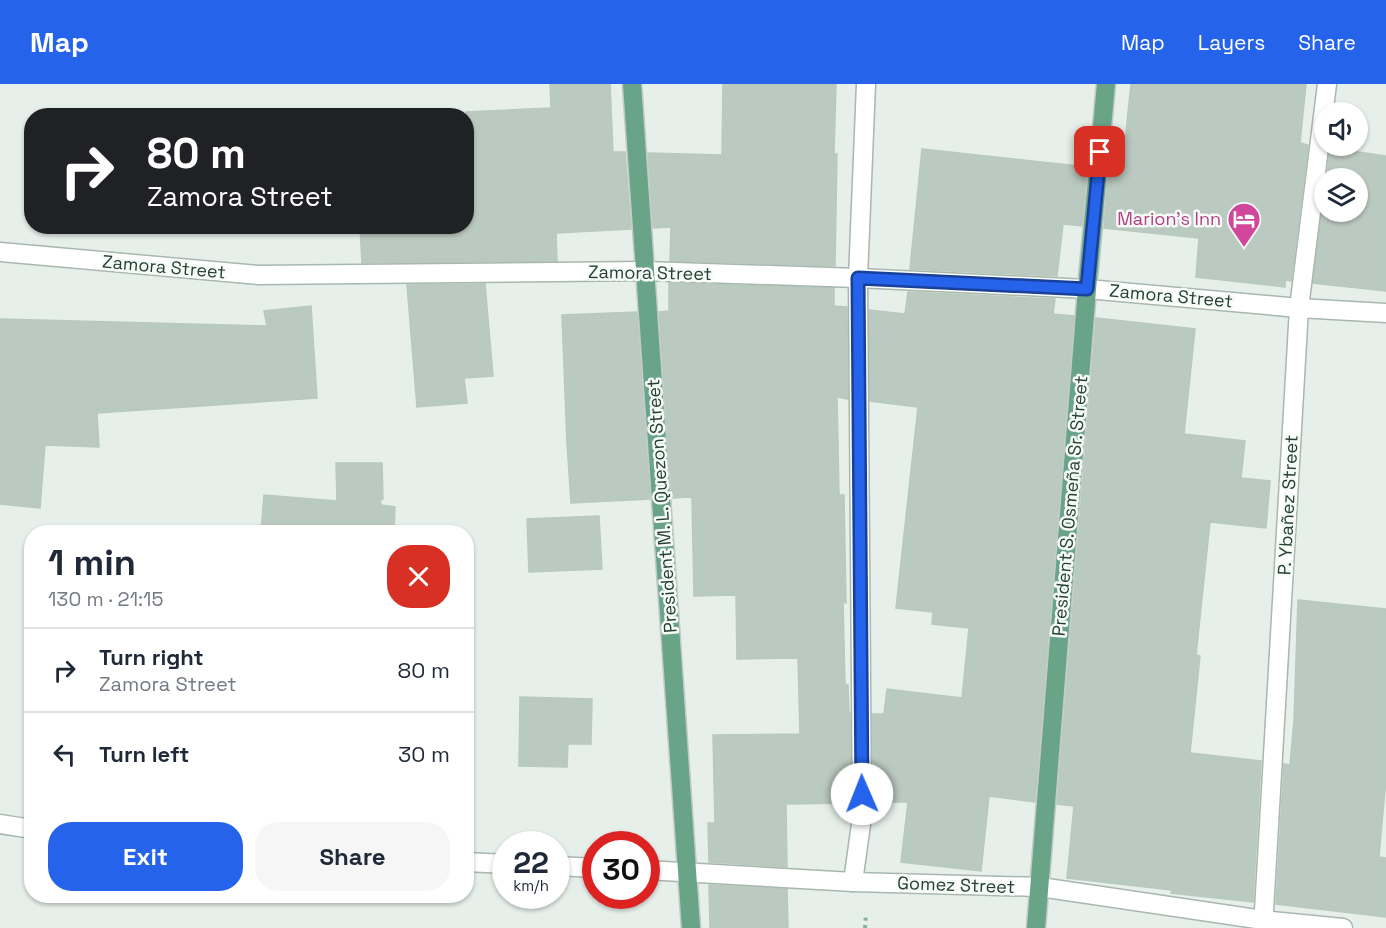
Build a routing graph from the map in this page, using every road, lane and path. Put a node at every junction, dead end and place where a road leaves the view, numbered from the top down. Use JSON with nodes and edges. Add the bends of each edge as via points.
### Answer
{"nodes":[{"id":1,"x":632,"y":84,"type":"edge"},
{"id":2,"x":866,"y":84,"type":"edge"},
{"id":3,"x":1106,"y":84,"type":"edge"},
{"id":4,"x":1327,"y":84,"type":"edge"},
{"id":5,"x":0,"y":252,"type":"edge"},
{"id":6,"x":645,"y":272,"type":"junction"},
{"id":7,"x":858,"y":278,"type":"junction"},
{"id":8,"x":1087,"y":289,"type":"junction"},
{"id":9,"x":1299,"y":308,"type":"junction"},
{"id":10,"x":1386,"y":314,"type":"edge"},
{"id":11,"x":0,"y":824,"type":"edge"},
{"id":12,"x":24,"y":828,"type":"edge"},
{"id":13,"x":474,"y":862,"type":"edge"},
{"id":14,"x":492,"y":863,"type":"edge"},
{"id":15,"x":660,"y":871,"type":"edge"},
{"id":16,"x":687,"y":872,"type":"junction"},
{"id":17,"x":853,"y":882,"type":"junction"},
{"id":18,"x":1040,"y":887,"type":"junction"},
{"id":19,"x":1263,"y":924,"type":"edge"},
{"id":20,"x":691,"y":928,"type":"edge"},
{"id":21,"x":1036,"y":928,"type":"edge"},
{"id":22,"x":1343,"y":928,"type":"edge"}],
"edges":[{"from":1,"to":6,"type":"main road","name":"President M. L. Quezon Street"},
{"from":2,"to":7,"type":"street"},
{"from":3,"to":8,"type":"main road","name":"President S. Osmeña Sr. Street"},
{"from":4,"to":9,"type":"street","name":"P. Ybañez Street"},
{"from":5,"to":6,"type":"street","name":"Zamora Street","via":[[258,275]]},
{"from":6,"to":7,"type":"street","name":"Zamora Street"},
{"from":6,"to":16,"type":"main road","name":"President M. L. Quezon Street"},
{"from":7,"to":8,"type":"street","name":"Zamora Street"},
{"from":7,"to":17,"type":"street","via":[[862,817]]},
{"from":8,"to":9,"type":"street","name":"Zamora Street"},
{"from":8,"to":18,"type":"main road","name":"President S. Osmeña Sr. Street"},
{"from":9,"to":10,"type":"street","name":"Zamora Street"},
{"from":9,"to":19,"type":"street","name":"P. Ybañez Street"},
{"from":11,"to":12,"type":"street"},
{"from":13,"to":14,"type":"street"},
{"from":15,"to":16,"type":"street","name":"Gomez Street"},
{"from":16,"to":17,"type":"street","name":"Gomez Street"},
{"from":16,"to":20,"type":"main road","name":"President M. L. Quezon Street"},
{"from":17,"to":18,"type":"street","name":"Gomez Street"},
{"from":18,"to":19,"type":"street","name":"Gomez Street"},
{"from":18,"to":21,"type":"main road","name":"President S. Osmeña Sr. Street"},
{"from":19,"to":22,"type":"street","name":"Gomez Street"}]}
